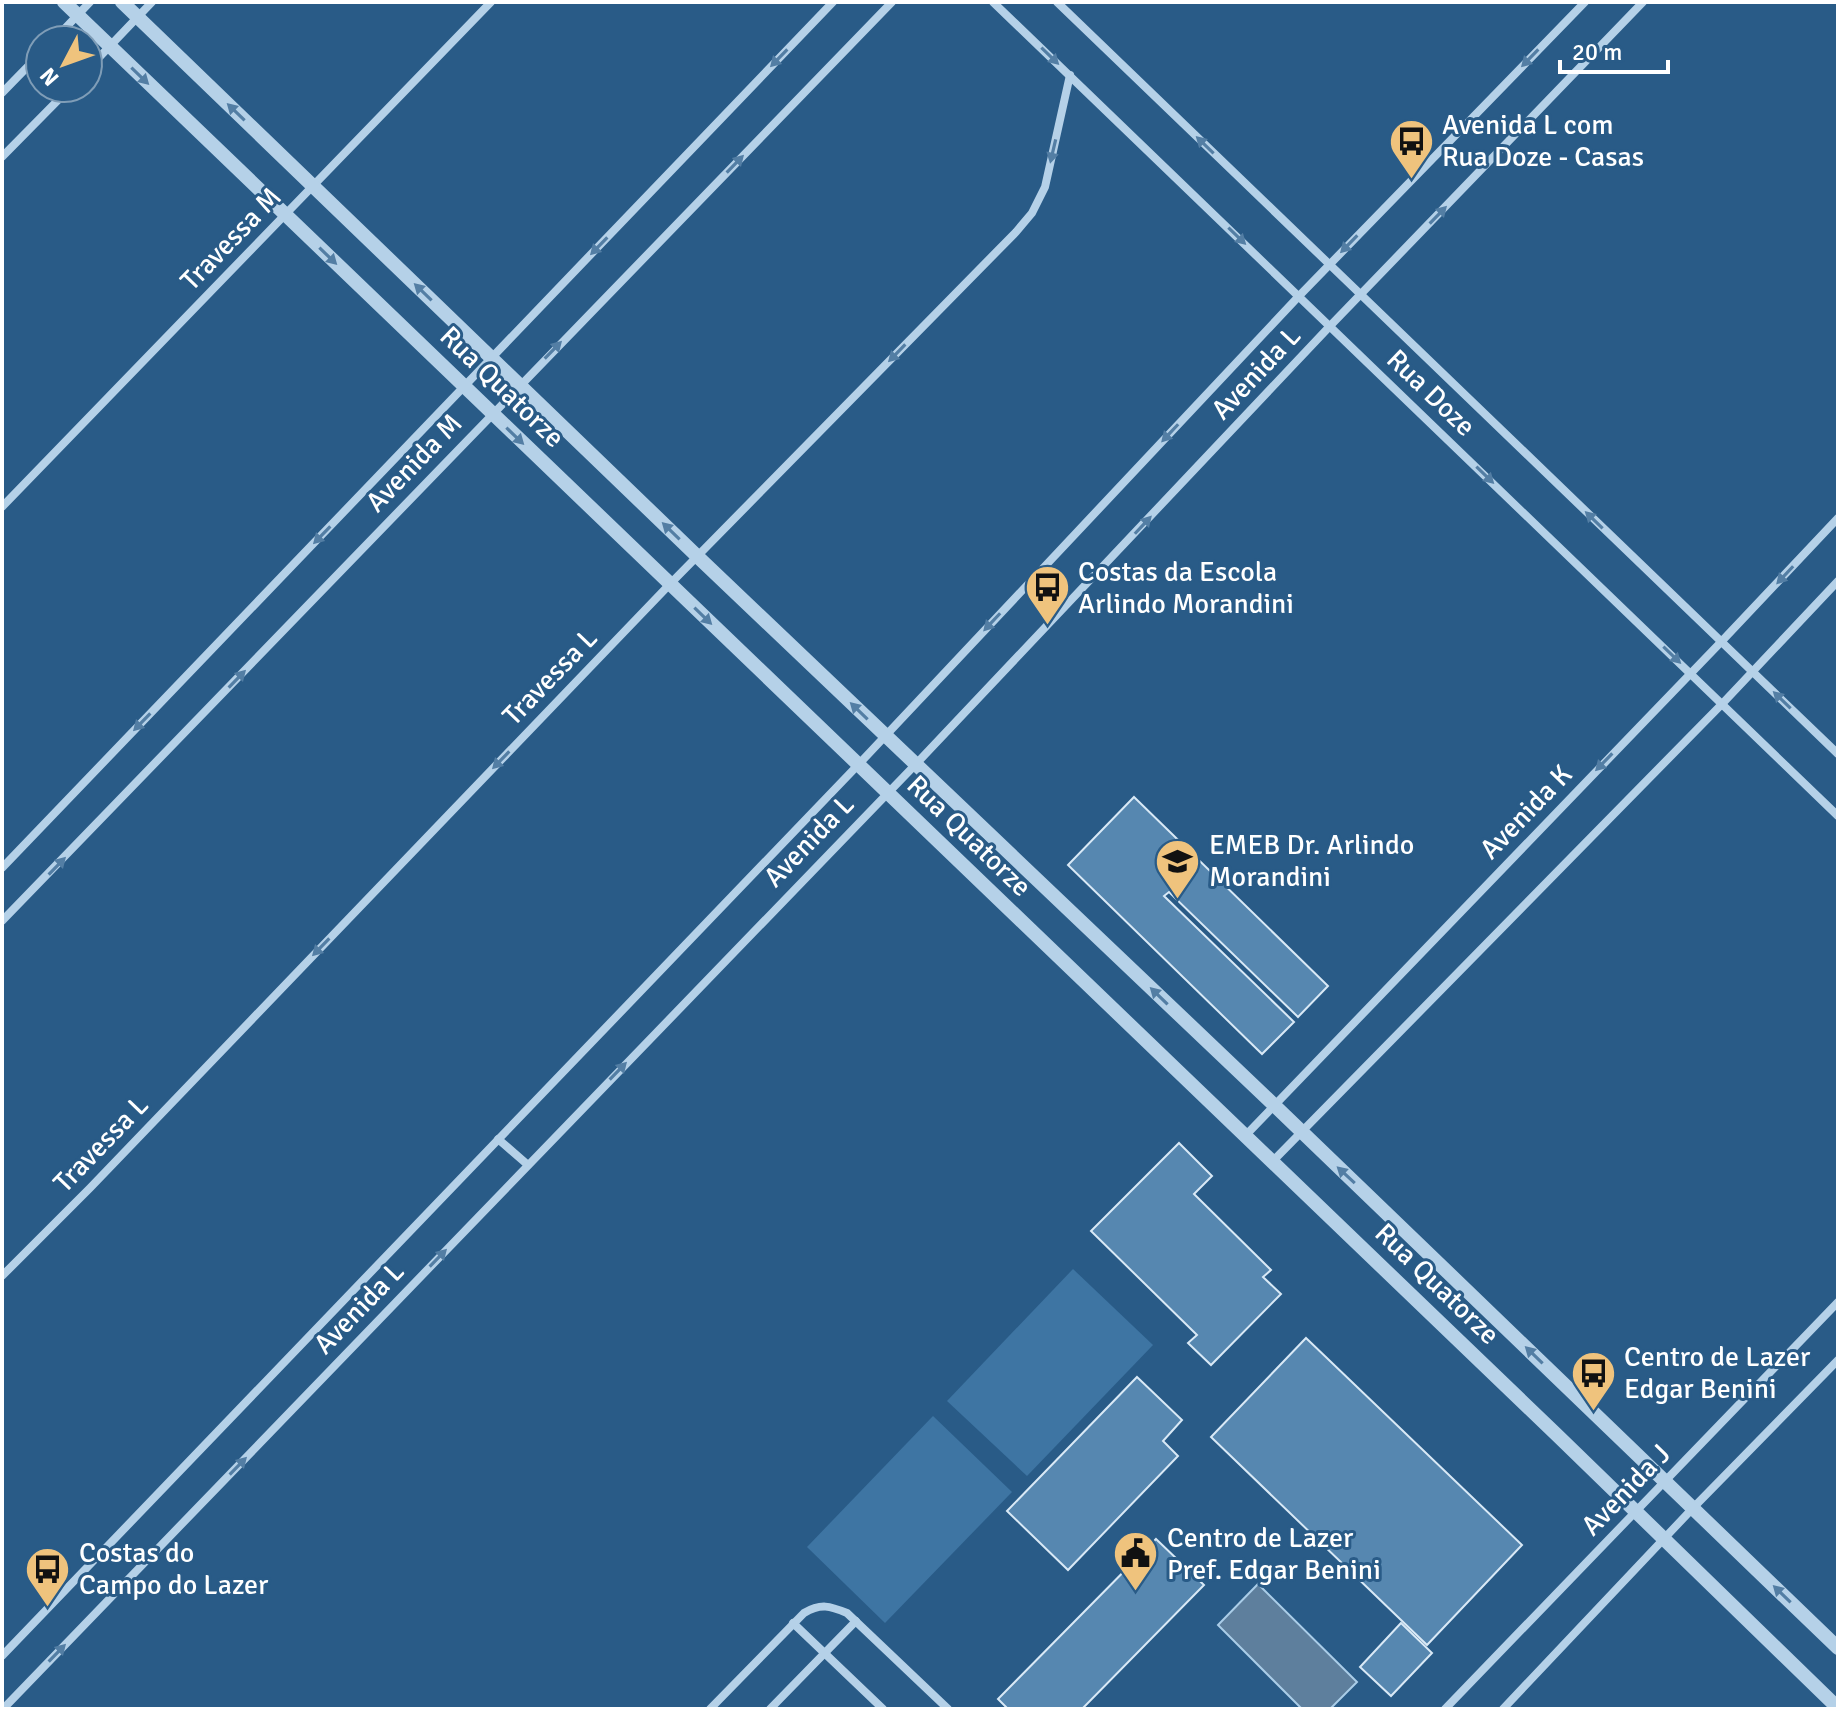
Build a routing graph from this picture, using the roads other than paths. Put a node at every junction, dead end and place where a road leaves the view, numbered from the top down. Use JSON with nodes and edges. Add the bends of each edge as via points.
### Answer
{"nodes":[{"id":1,"x":64,"y":2,"type":"edge"},
{"id":2,"x":90,"y":2,"type":"edge"},
{"id":3,"x":122,"y":2,"type":"edge"},
{"id":4,"x":152,"y":2,"type":"edge"},
{"id":5,"x":491,"y":2,"type":"edge"},
{"id":6,"x":833,"y":2,"type":"edge"},
{"id":7,"x":892,"y":2,"type":"edge"},
{"id":8,"x":993,"y":2,"type":"edge"},
{"id":9,"x":1057,"y":2,"type":"edge"},
{"id":10,"x":1585,"y":2,"type":"edge"},
{"id":11,"x":1643,"y":2,"type":"edge"},
{"id":12,"x":78,"y":15,"type":"junction"},
{"id":13,"x":137,"y":17,"type":"junction"},
{"id":14,"x":69,"y":24,"type":"edge"},
{"id":15,"x":110,"y":47,"type":"junction"},
{"id":16,"x":104,"y":53,"type":"edge"},
{"id":17,"x":24,"y":70,"type":"edge"},
{"id":18,"x":1070,"y":75,"type":"junction"},
{"id":19,"x":2,"y":93,"type":"edge"},
{"id":20,"x":54,"y":104,"type":"edge"},
{"id":21,"x":2,"y":157,"type":"edge"},
{"id":22,"x":313,"y":186,"type":"junction"},
{"id":23,"x":285,"y":215,"type":"junction"},
{"id":24,"x":1329,"y":264,"type":"junction"},
{"id":25,"x":1361,"y":295,"type":"junction"},
{"id":26,"x":1299,"y":296,"type":"junction"},
{"id":27,"x":1330,"y":326,"type":"junction"},
{"id":28,"x":491,"y":358,"type":"junction"},
{"id":29,"x":520,"y":385,"type":"junction"},
{"id":30,"x":464,"y":387,"type":"junction"},
{"id":31,"x":492,"y":414,"type":"junction"},
{"id":32,"x":2,"y":507,"type":"edge"},
{"id":33,"x":1838,"y":518,"type":"edge"},
{"id":34,"x":698,"y":557,"type":"junction"},
{"id":35,"x":1838,"y":581,"type":"edge"},
{"id":36,"x":670,"y":584,"type":"junction"},
{"id":37,"x":1721,"y":642,"type":"junction"},
{"id":38,"x":1752,"y":672,"type":"junction"},
{"id":39,"x":1691,"y":673,"type":"junction"},
{"id":40,"x":1722,"y":704,"type":"junction"},
{"id":41,"x":885,"y":736,"type":"junction"},
{"id":42,"x":1838,"y":754,"type":"edge"},
{"id":43,"x":916,"y":764,"type":"junction"},
{"id":44,"x":858,"y":765,"type":"junction"},
{"id":45,"x":887,"y":792,"type":"junction"},
{"id":46,"x":1838,"y":816,"type":"edge"},
{"id":47,"x":2,"y":868,"type":"edge"},
{"id":48,"x":2,"y":921,"type":"edge"},
{"id":49,"x":1274,"y":1105,"type":"junction"},
{"id":50,"x":1301,"y":1133,"type":"junction"},
{"id":51,"x":1245,"y":1136,"type":"junction"},
{"id":52,"x":498,"y":1139,"type":"junction"},
{"id":53,"x":1271,"y":1162,"type":"junction"},
{"id":54,"x":528,"y":1165,"type":"junction"},
{"id":55,"x":2,"y":1276,"type":"edge"},
{"id":56,"x":1838,"y":1302,"type":"edge"},
{"id":57,"x":1838,"y":1360,"type":"edge"},
{"id":58,"x":1665,"y":1481,"type":"junction"},
{"id":59,"x":1693,"y":1508,"type":"junction"},
{"id":60,"x":1636,"y":1512,"type":"junction"},
{"id":61,"x":1664,"y":1540,"type":"junction"},
{"id":62,"x":856,"y":1621,"type":"junction"},
{"id":63,"x":793,"y":1623,"type":"junction"},
{"id":64,"x":1838,"y":1648,"type":"edge"},
{"id":65,"x":824,"y":1653,"type":"junction"},
{"id":66,"x":2,"y":1656,"type":"edge"},
{"id":67,"x":1838,"y":1708,"type":"edge"},
{"id":68,"x":3,"y":1709,"type":"edge"},
{"id":69,"x":710,"y":1709,"type":"edge"},
{"id":70,"x":770,"y":1709,"type":"edge"},
{"id":71,"x":883,"y":1709,"type":"edge"},
{"id":72,"x":948,"y":1709,"type":"edge"},
{"id":73,"x":1445,"y":1709,"type":"edge"},
{"id":74,"x":1503,"y":1709,"type":"edge"}],
"edges":[{"from":1,"to":12,"type":"street","name":"Rua Quatorze"},
{"from":2,"to":12,"type":"street"},
{"from":3,"to":13,"type":"street","name":"Rua Quatorze"},
{"from":4,"to":13,"type":"street"},
{"from":5,"to":22,"type":"street","name":"Travessa M"},
{"from":6,"to":28,"type":"street","name":"Avenida M","one_way":true},
{"from":29,"to":7,"type":"street","name":"Avenida M","one_way":true},
{"from":8,"to":18,"type":"street","name":"Rua Doze","one_way":true},
{"from":24,"to":9,"type":"street","name":"Rua Doze","one_way":true},
{"from":10,"to":24,"type":"street","name":"Avenida L","one_way":true},
{"from":25,"to":11,"type":"street","name":"Avenida L","one_way":true},
{"from":12,"to":14,"type":"street"},
{"from":12,"to":15,"type":"street","name":"Rua Quatorze"},
{"from":13,"to":15,"type":"street"},
{"from":22,"to":13,"type":"street","name":"Rua Quatorze","one_way":true},
{"from":15,"to":16,"type":"street"},
{"from":15,"to":23,"type":"street","name":"Rua Quatorze","one_way":true},
{"from":17,"to":19,"type":"street"},
{"from":18,"to":26,"type":"street","name":"Rua Doze","one_way":true},
{"from":18,"to":34,"type":"street","name":"Travessa L","one_way":true,"via":[[1045,187],[1032,213]]},
{"from":20,"to":21,"type":"street"},
{"from":22,"to":23,"type":"street","name":"Travessa M"},
{"from":28,"to":22,"type":"street","name":"Rua Quatorze","one_way":true},
{"from":23,"to":30,"type":"street","name":"Rua Quatorze","one_way":true},
{"from":23,"to":32,"type":"street","name":"Travessa M"},
{"from":24,"to":25,"type":"street","name":"Rua Doze"},
{"from":24,"to":26,"type":"street","name":"Avenida L"},
{"from":25,"to":27,"type":"street","name":"Avenida L"},
{"from":37,"to":25,"type":"street","name":"Rua Doze","one_way":true},
{"from":26,"to":27,"type":"street","name":"Rua Doze"},
{"from":26,"to":41,"type":"street","name":"Avenida L","one_way":true},
{"from":27,"to":39,"type":"street","name":"Rua Doze","one_way":true},
{"from":43,"to":27,"type":"street","name":"Avenida L","one_way":true},
{"from":28,"to":29,"type":"street","name":"Rua Quatorze"},
{"from":28,"to":30,"type":"street","name":"Avenida M"},
{"from":29,"to":31,"type":"street","name":"Avenida M"},
{"from":34,"to":29,"type":"street","name":"Rua Quatorze","one_way":true},
{"from":30,"to":31,"type":"street","name":"Rua Quatorze"},
{"from":30,"to":47,"type":"street","name":"Avenida M","one_way":true},
{"from":31,"to":36,"type":"street","name":"Rua Quatorze","one_way":true},
{"from":48,"to":31,"type":"street","name":"Avenida M","one_way":true},
{"from":33,"to":37,"type":"street","name":"Avenida K","one_way":true},
{"from":34,"to":36,"type":"street","name":"Travessa L"},
{"from":41,"to":34,"type":"street","name":"Rua Quatorze","one_way":true},
{"from":35,"to":38,"type":"street"},
{"from":36,"to":44,"type":"street","name":"Rua Quatorze","one_way":true},
{"from":36,"to":55,"type":"street","name":"Travessa L","one_way":true},
{"from":37,"to":38,"type":"street","name":"Rua Doze"},
{"from":37,"to":39,"type":"street","name":"Avenida K"},
{"from":38,"to":40,"type":"street"},
{"from":42,"to":38,"type":"street","name":"Rua Doze","one_way":true},
{"from":39,"to":40,"type":"street","name":"Rua Doze"},
{"from":39,"to":49,"type":"street","name":"Avenida K","one_way":true},
{"from":40,"to":46,"type":"street","name":"Rua Doze"},
{"from":40,"to":50,"type":"street"},
{"from":41,"to":43,"type":"street","name":"Rua Quatorze"},
{"from":41,"to":44,"type":"street","name":"Avenida L"},
{"from":43,"to":45,"type":"street","name":"Avenida L"},
{"from":49,"to":43,"type":"street","name":"Rua Quatorze","one_way":true},
{"from":44,"to":45,"type":"street","name":"Rua Quatorze"},
{"from":44,"to":52,"type":"street","name":"Avenida L"},
{"from":45,"to":51,"type":"street","name":"Rua Quatorze"},
{"from":54,"to":45,"type":"street","name":"Avenida L","one_way":true},
{"from":49,"to":50,"type":"street","name":"Rua Quatorze"},
{"from":49,"to":51,"type":"street","name":"Avenida K"},
{"from":50,"to":53,"type":"street"},
{"from":58,"to":50,"type":"street","name":"Rua Quatorze","one_way":true},
{"from":51,"to":53,"type":"street","name":"Rua Quatorze"},
{"from":52,"to":54,"type":"street"},
{"from":52,"to":66,"type":"street","name":"Avenida L"},
{"from":53,"to":60,"type":"street","name":"Rua Quatorze"},
{"from":68,"to":54,"type":"street","name":"Avenida L","one_way":true},
{"from":56,"to":58,"type":"street","name":"Avenida J"},
{"from":57,"to":59,"type":"street"},
{"from":58,"to":59,"type":"street","name":"Rua Quatorze"},
{"from":58,"to":60,"type":"street","name":"Avenida J"},
{"from":59,"to":61,"type":"street"},
{"from":64,"to":59,"type":"street","name":"Rua Quatorze","one_way":true},
{"from":60,"to":61,"type":"street","name":"Rua Quatorze"},
{"from":60,"to":73,"type":"street","name":"Avenida J"},
{"from":61,"to":67,"type":"street","name":"Rua Quatorze"},
{"from":61,"to":74,"type":"street"},
{"from":62,"to":63,"type":"street","via":[[831,1607],[815,1607]]},
{"from":62,"to":65,"type":"street"},
{"from":62,"to":72,"type":"street"},
{"from":63,"to":65,"type":"street"},
{"from":63,"to":69,"type":"street"},
{"from":65,"to":70,"type":"street"},
{"from":65,"to":71,"type":"street"}]}
